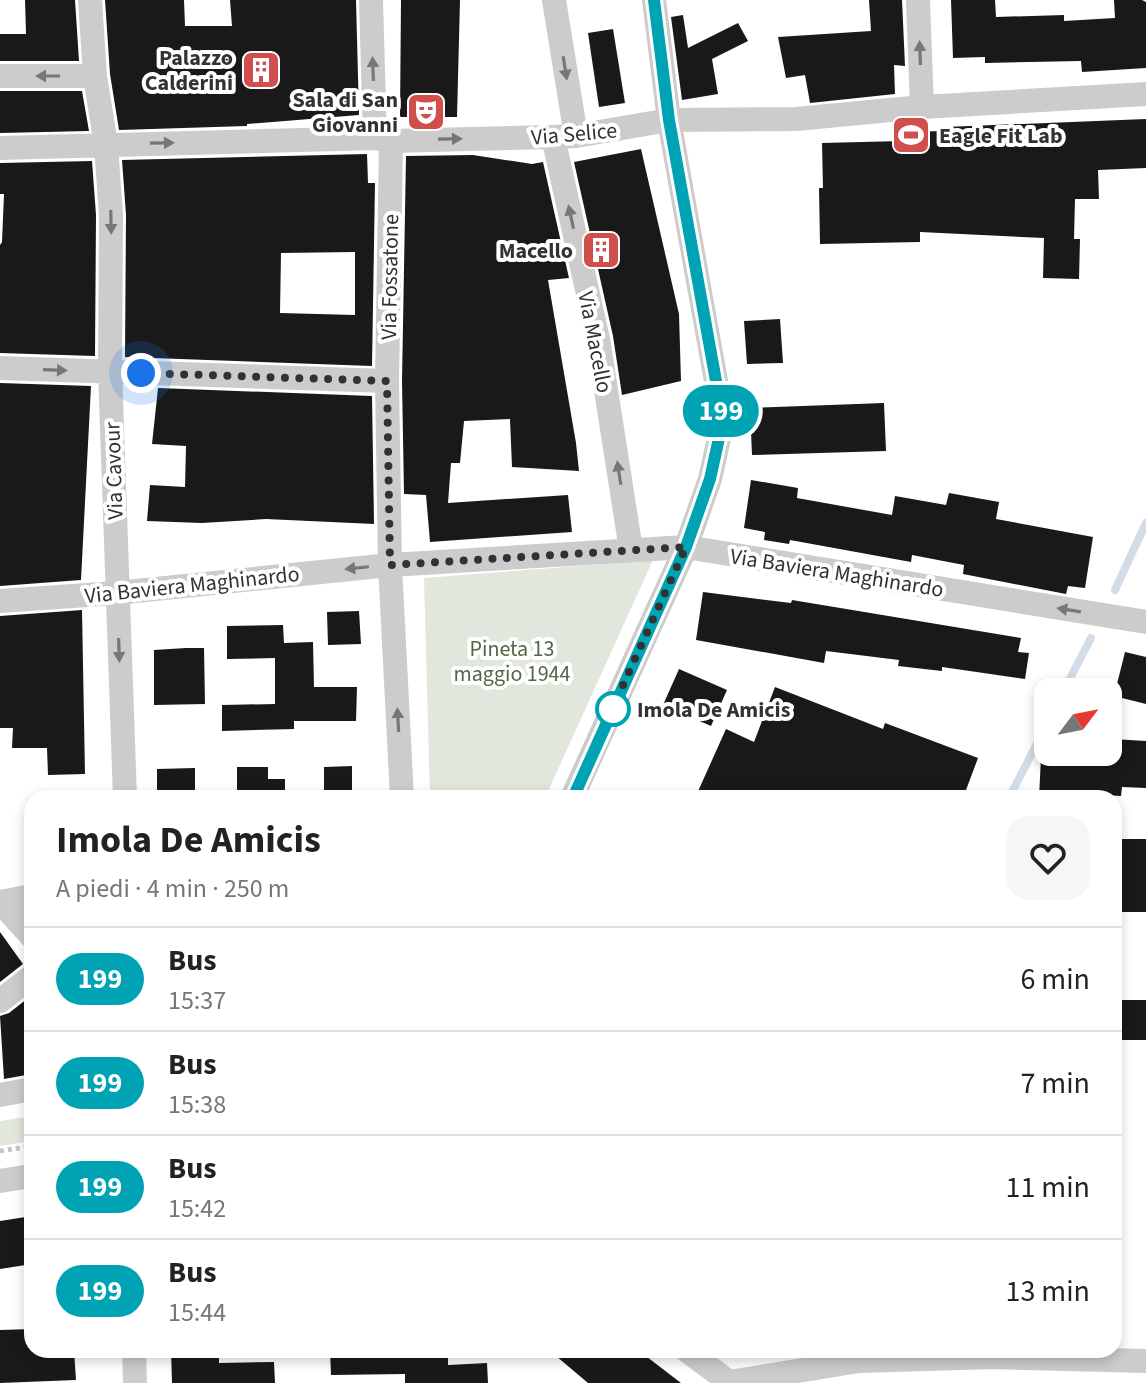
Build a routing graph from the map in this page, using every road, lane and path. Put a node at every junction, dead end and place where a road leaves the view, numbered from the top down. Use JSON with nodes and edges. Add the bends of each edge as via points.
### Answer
{"nodes":[{"id":1,"x":90,"y":0,"type":"edge"},
{"id":2,"x":371,"y":0,"type":"edge"},
{"id":3,"x":554,"y":0,"type":"edge"},
{"id":4,"x":654,"y":0,"type":"edge"},
{"id":5,"x":918,"y":0,"type":"edge"},
{"id":6,"x":0,"y":76,"type":"edge"},
{"id":7,"x":95,"y":76,"type":"junction"},
{"id":8,"x":1146,"y":94,"type":"edge"},
{"id":9,"x":922,"y":107,"type":"junction"},
{"id":10,"x":669,"y":120,"type":"junction"},
{"id":11,"x":564,"y":136,"type":"junction"},
{"id":12,"x":383,"y":139,"type":"junction"},
{"id":13,"x":106,"y":145,"type":"junction"},
{"id":14,"x":0,"y":148,"type":"edge"},
{"id":15,"x":0,"y":368,"type":"edge"},
{"id":16,"x":110,"y":371,"type":"junction"},
{"id":17,"x":387,"y":381,"type":"junction"},
{"id":18,"x":686,"y":547,"type":"junction"},
{"id":19,"x":631,"y":550,"type":"junction"},
{"id":20,"x":390,"y":565,"type":"junction"},
{"id":21,"x":116,"y":593,"type":"junction"},
{"id":22,"x":0,"y":601,"type":"edge"},
{"id":23,"x":1146,"y":622,"type":"edge"},
{"id":24,"x":125,"y":790,"type":"edge"},
{"id":25,"x":402,"y":790,"type":"edge"},
{"id":26,"x":576,"y":790,"type":"edge"},
{"id":27,"x":24,"y":898,"type":"edge"},
{"id":28,"x":0,"y":902,"type":"edge"},
{"id":29,"x":24,"y":928,"type":"edge"},
{"id":30,"x":24,"y":982,"type":"edge"},
{"id":31,"x":0,"y":1001,"type":"edge"},
{"id":32,"x":24,"y":1090,"type":"edge"},
{"id":33,"x":0,"y":1095,"type":"edge"},
{"id":34,"x":24,"y":1147,"type":"edge"},
{"id":35,"x":0,"y":1151,"type":"edge"},
{"id":36,"x":24,"y":1177,"type":"edge"},
{"id":37,"x":0,"y":1181,"type":"edge"},
{"id":38,"x":134,"y":1358,"type":"edge"},
{"id":39,"x":696,"y":1358,"type":"edge"},
{"id":40,"x":959,"y":1358,"type":"edge"},
{"id":41,"x":1030,"y":1358,"type":"edge"},
{"id":42,"x":1146,"y":1361,"type":"edge"},
{"id":43,"x":135,"y":1383,"type":"edge"},
{"id":44,"x":729,"y":1383,"type":"edge"}],
"edges":[{"from":1,"to":7,"type":"street","name":"Via Cavour"},
{"from":12,"to":2,"type":"street","name":"Via Fossatone","one_way":true},
{"from":3,"to":11,"type":"street","name":"Via Macello","one_way":true},
{"from":4,"to":10,"type":"street"},
{"from":9,"to":5,"type":"street","one_way":true},
{"from":7,"to":6,"type":"street","one_way":true},
{"from":7,"to":13,"type":"street","name":"Via Cavour"},
{"from":8,"to":9,"type":"street","name":"Via Selice"},
{"from":9,"to":10,"type":"street","name":"Via Selice","via":[[796,119]]},
{"from":10,"to":11,"type":"street","name":"Via Selice"},
{"from":10,"to":18,"type":"street","via":[[723,420],[710,479]]},
{"from":12,"to":11,"type":"street","name":"Via Selice","one_way":true},
{"from":19,"to":11,"type":"street","name":"Via Macello","one_way":true},
{"from":13,"to":12,"type":"street","name":"Via Selice","one_way":true},
{"from":12,"to":17,"type":"street","name":"Via Fossatone"},
{"from":13,"to":14,"type":"street","name":"Via Selice"},
{"from":13,"to":16,"type":"street","name":"Via Cavour","one_way":true},
{"from":15,"to":16,"type":"street","one_way":true},
{"from":16,"to":17,"type":"street"},
{"from":16,"to":21,"type":"street","name":"Via Cavour"},
{"from":17,"to":20,"type":"street","name":"Via Fossatone"},
{"from":18,"to":19,"type":"street","name":"Via Baviera Maghinardo"},
{"from":23,"to":18,"type":"street","name":"Via Baviera Maghinardo","one_way":true},
{"from":18,"to":26,"type":"street"},
{"from":19,"to":20,"type":"street","name":"Via Baviera Maghinardo"},
{"from":20,"to":21,"type":"street","name":"Via Baviera Maghinardo","one_way":true},
{"from":25,"to":20,"type":"street","name":"Via Fossatone","one_way":true},
{"from":21,"to":22,"type":"street","name":"Via Baviera Maghinardo"},
{"from":21,"to":24,"type":"street","name":"Via Cavour","one_way":true},
{"from":27,"to":28,"type":"street"},
{"from":28,"to":29,"type":"street"},
{"from":30,"to":31,"type":"street"},
{"from":32,"to":33,"type":"street"},
{"from":34,"to":35,"type":"path"},
{"from":36,"to":37,"type":"street"},
{"from":38,"to":43,"type":"street"},
{"from":39,"to":44,"type":"street"},
{"from":40,"to":44,"type":"street","via":[[859,1361]]},
{"from":41,"to":42,"type":"street"}]}
